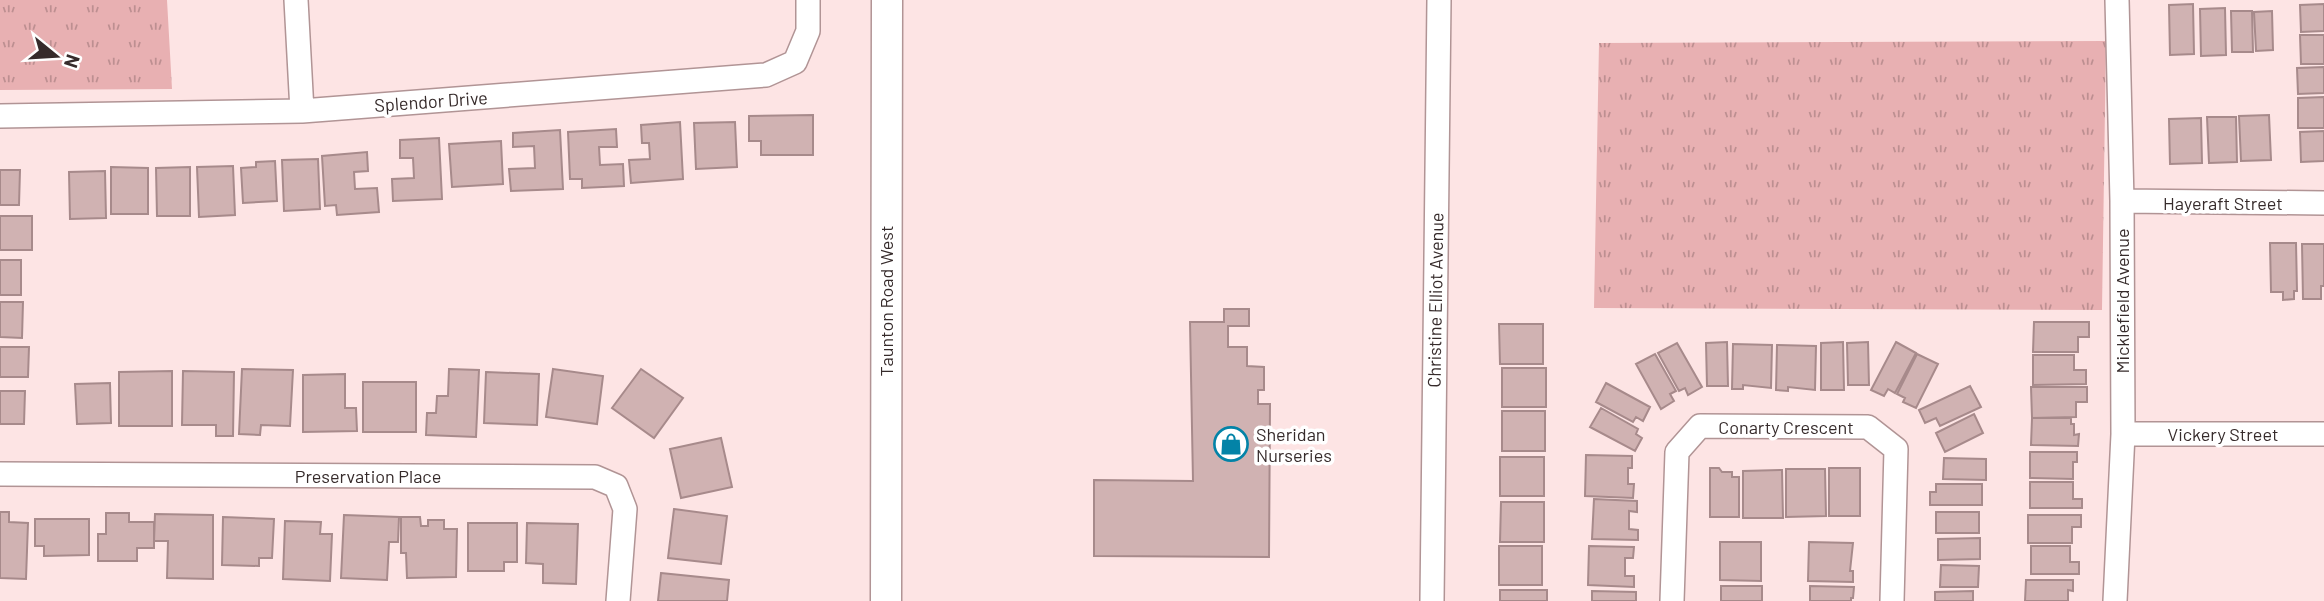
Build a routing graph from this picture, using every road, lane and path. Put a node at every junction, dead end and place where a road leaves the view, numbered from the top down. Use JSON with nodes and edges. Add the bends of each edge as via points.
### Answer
{"nodes":[{"id":1,"x":296,"y":0,"type":"edge"},
{"id":2,"x":808,"y":0,"type":"edge"},
{"id":3,"x":887,"y":0,"type":"edge"},
{"id":4,"x":1439,"y":0,"type":"edge"},
{"id":5,"x":2117,"y":0,"type":"edge"},
{"id":6,"x":302,"y":111,"type":"junction"},
{"id":7,"x":0,"y":116,"type":"edge"},
{"id":8,"x":2122,"y":201,"type":"junction"},
{"id":9,"x":2324,"y":203,"type":"edge"},
{"id":10,"x":2123,"y":434,"type":"junction"},
{"id":11,"x":2324,"y":434,"type":"edge"},
{"id":12,"x":0,"y":474,"type":"edge"},
{"id":13,"x":618,"y":601,"type":"edge"},
{"id":14,"x":886,"y":601,"type":"edge"},
{"id":15,"x":1432,"y":601,"type":"edge"},
{"id":16,"x":1672,"y":601,"type":"edge"},
{"id":17,"x":1892,"y":601,"type":"edge"},
{"id":18,"x":2115,"y":601,"type":"edge"}],
"edges":[{"from":1,"to":6,"type":"street"},
{"from":2,"to":6,"type":"street","name":"Splendor Drive","via":[[808,31],[794,62],[766,75]]},
{"from":3,"to":14,"type":"main road","name":"Taunton Road West"},
{"from":4,"to":15,"type":"street","name":"Christine Elliot Avenue"},
{"from":5,"to":8,"type":"street","name":"Micklefield Avenue"},
{"from":6,"to":7,"type":"street","name":"Splendor Drive"},
{"from":8,"to":9,"type":"street","name":"Hayeraft Street"},
{"from":8,"to":10,"type":"street","name":"Micklefield Avenue"},
{"from":10,"to":11,"type":"street","name":"Vickery Street"},
{"from":10,"to":18,"type":"street","name":"Micklefield Avenue"},
{"from":12,"to":13,"type":"street","name":"Preservation Place","via":[[595,477],[616,486],[625,509]]},
{"from":16,"to":17,"type":"street","name":"Conarty Crescent","via":[[1677,452],[1700,426],[1868,428],[1896,449]]}]}
